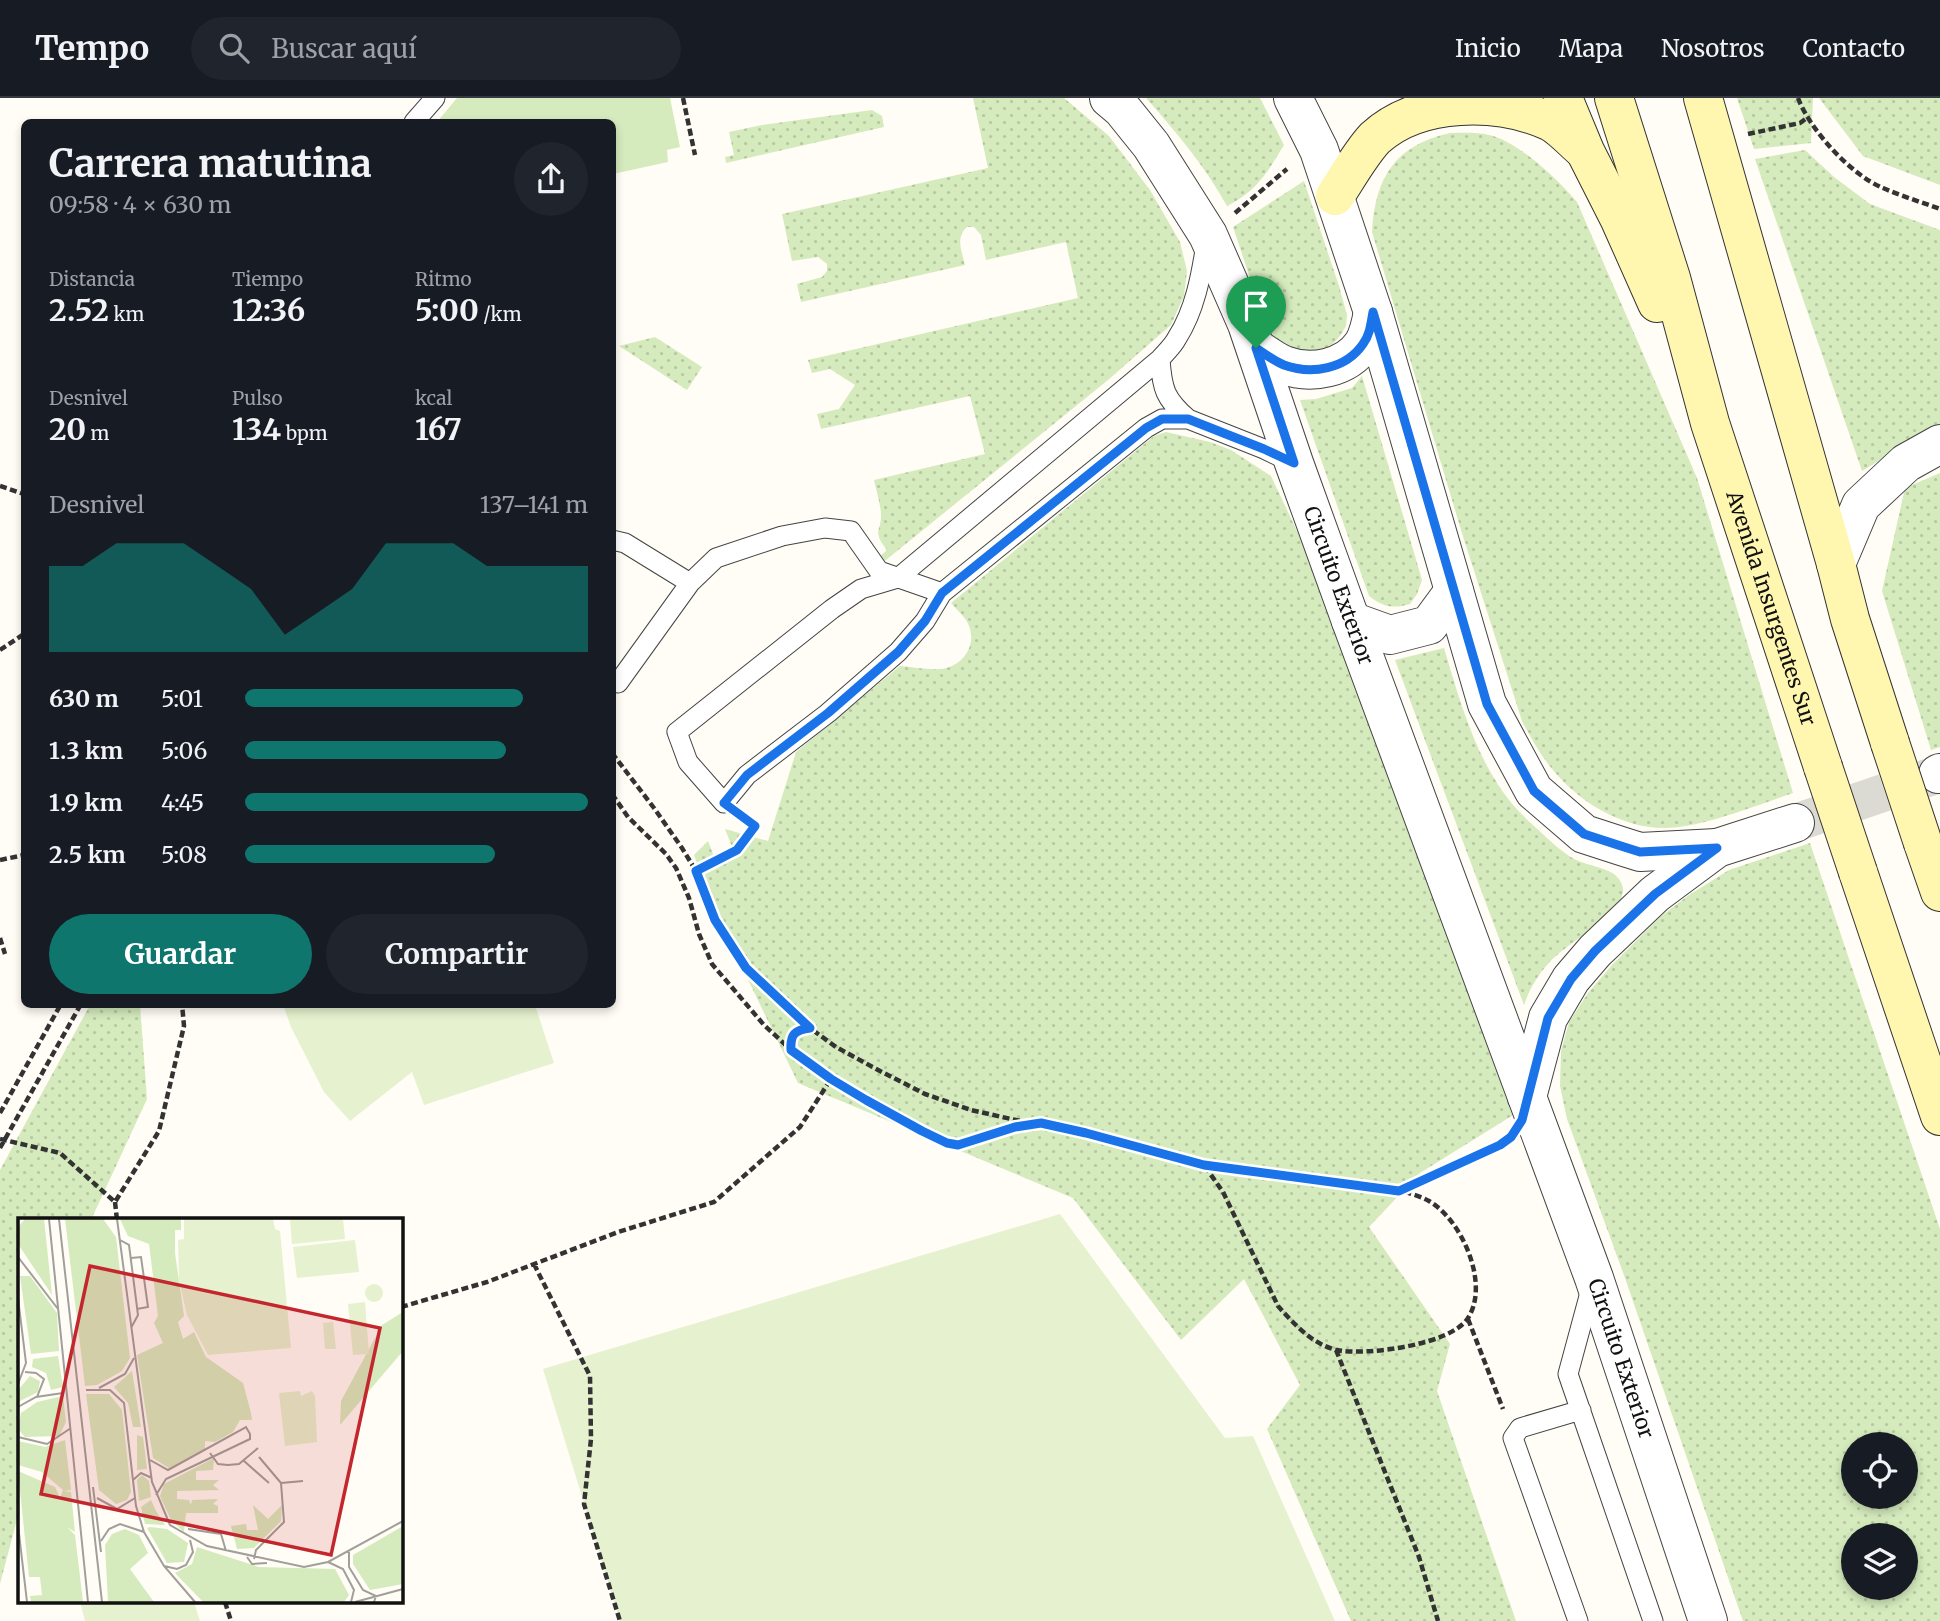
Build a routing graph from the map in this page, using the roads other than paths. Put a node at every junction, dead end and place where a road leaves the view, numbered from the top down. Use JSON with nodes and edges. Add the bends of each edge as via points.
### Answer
{"nodes":[{"id":1,"x":435,"y":98,"type":"edge"},
{"id":2,"x":1109,"y":98,"type":"edge"},
{"id":3,"x":1293,"y":98,"type":"edge"},
{"id":4,"x":1563,"y":98,"type":"edge"},
{"id":5,"x":1614,"y":98,"type":"edge"},
{"id":6,"x":1708,"y":114,"type":"edge"},
{"id":7,"x":417,"y":119,"type":"edge"},
{"id":8,"x":1585,"y":151,"type":"junction"},
{"id":9,"x":1335,"y":196,"type":"junction"},
{"id":10,"x":1217,"y":227,"type":"junction"},
{"id":11,"x":1373,"y":312,"type":"junction"},
{"id":12,"x":1256,"y":348,"type":"junction"},
{"id":13,"x":1160,"y":359,"type":"junction"},
{"id":14,"x":1188,"y":419,"type":"junction"},
{"id":15,"x":1710,"y":423,"type":"junction"},
{"id":16,"x":1940,"y":444,"type":"edge"},
{"id":17,"x":1294,"y":463,"type":"junction"},
{"id":18,"x":616,"y":541,"type":"edge"},
{"id":19,"x":1836,"y":564,"type":"junction"},
{"id":20,"x":898,"y":578,"type":"junction"},
{"id":21,"x":690,"y":583,"type":"junction"},
{"id":22,"x":1454,"y":591,"type":"junction"},
{"id":23,"x":942,"y":593,"type":"junction"},
{"id":24,"x":1351,"y":621,"type":"junction"},
{"id":25,"x":618,"y":683,"type":"dead end"},
{"id":26,"x":1795,"y":823,"type":"tunnel mouth"},
{"id":27,"x":1717,"y":848,"type":"junction"},
{"id":28,"x":1940,"y":891,"type":"edge"},
{"id":29,"x":1527,"y":1097,"type":"junction"},
{"id":30,"x":1940,"y":1116,"type":"edge"},
{"id":31,"x":1594,"y":1278,"type":"junction"},
{"id":32,"x":1581,"y":1410,"type":"junction"},
{"id":33,"x":1578,"y":1621,"type":"edge"},
{"id":34,"x":1653,"y":1621,"type":"edge"},
{"id":35,"x":1708,"y":1621,"type":"edge"}],
"edges":[{"from":1,"to":7,"type":"lane"},
{"from":2,"to":10,"type":"street","name":"Circuito Exterior"},
{"from":3,"to":9,"type":"street"},
{"from":4,"to":8,"type":"main road"},
{"from":5,"to":15,"type":"main road","name":"Avenida Insurgentes Sur","via":[[1671,278]]},
{"from":6,"to":19,"type":"main road"},
{"from":8,"to":9,"type":"main road","via":[[1553,123],[1518,108],[1472,101],[1437,104],[1398,119],[1374,139]]},
{"from":8,"to":15,"type":"main road"},
{"from":9,"to":11,"type":"street"},
{"from":10,"to":12,"type":"street","name":"Circuito Exterior"},
{"from":10,"to":13,"type":"lane","via":[[1190,314]]},
{"from":11,"to":12,"type":"street","via":[[1371,327],[1354,355],[1329,368],[1283,365]]},
{"from":11,"to":22,"type":"street"},
{"from":12,"to":17,"type":"street","name":"Circuito Exterior"},
{"from":13,"to":14,"type":"lane","via":[[1165,394]]},
{"from":13,"to":20,"type":"lane"},
{"from":14,"to":17,"type":"lane"},
{"from":14,"to":23,"type":"lane","via":[[1162,419],[1146,428]]},
{"from":15,"to":30,"type":"main road","name":"Avenida Insurgentes Sur","bridge":true},
{"from":16,"to":19,"type":"street","via":[[1906,463],[1861,505]]},
{"from":17,"to":24,"type":"street","name":"Circuito Exterior"},
{"from":18,"to":21,"type":"lane"},
{"from":19,"to":28,"type":"main road","bridge":true},
{"from":20,"to":21,"type":"lane","via":[[879,571],[851,531],[825,528],[782,536],[716,558]]},
{"from":20,"to":23,"type":"lane"},
{"from":20,"to":23,"type":"lane","via":[[862,589],[832,609],[677,732],[688,762],[724,803],[747,775],[898,652]]},
{"from":21,"to":25,"type":"lane"},
{"from":22,"to":24,"type":"street","via":[[1429,625],[1391,635]]},
{"from":22,"to":27,"type":"street","via":[[1487,704],[1534,791],[1584,834],[1640,852]]},
{"from":24,"to":29,"type":"street","name":"Circuito Exterior"},
{"from":26,"to":27,"type":"street"},
{"from":27,"to":29,"type":"street","via":[[1655,894],[1571,979],[1548,1018]]},
{"from":29,"to":31,"type":"street","name":"Circuito Exterior"},
{"from":31,"to":32,"type":"lane","via":[[1568,1374]]},
{"from":31,"to":35,"type":"street","name":"Circuito Exterior"},
{"from":32,"to":33,"type":"lane","via":[[1520,1428],[1513,1438]]},
{"from":32,"to":34,"type":"lane"}]}
